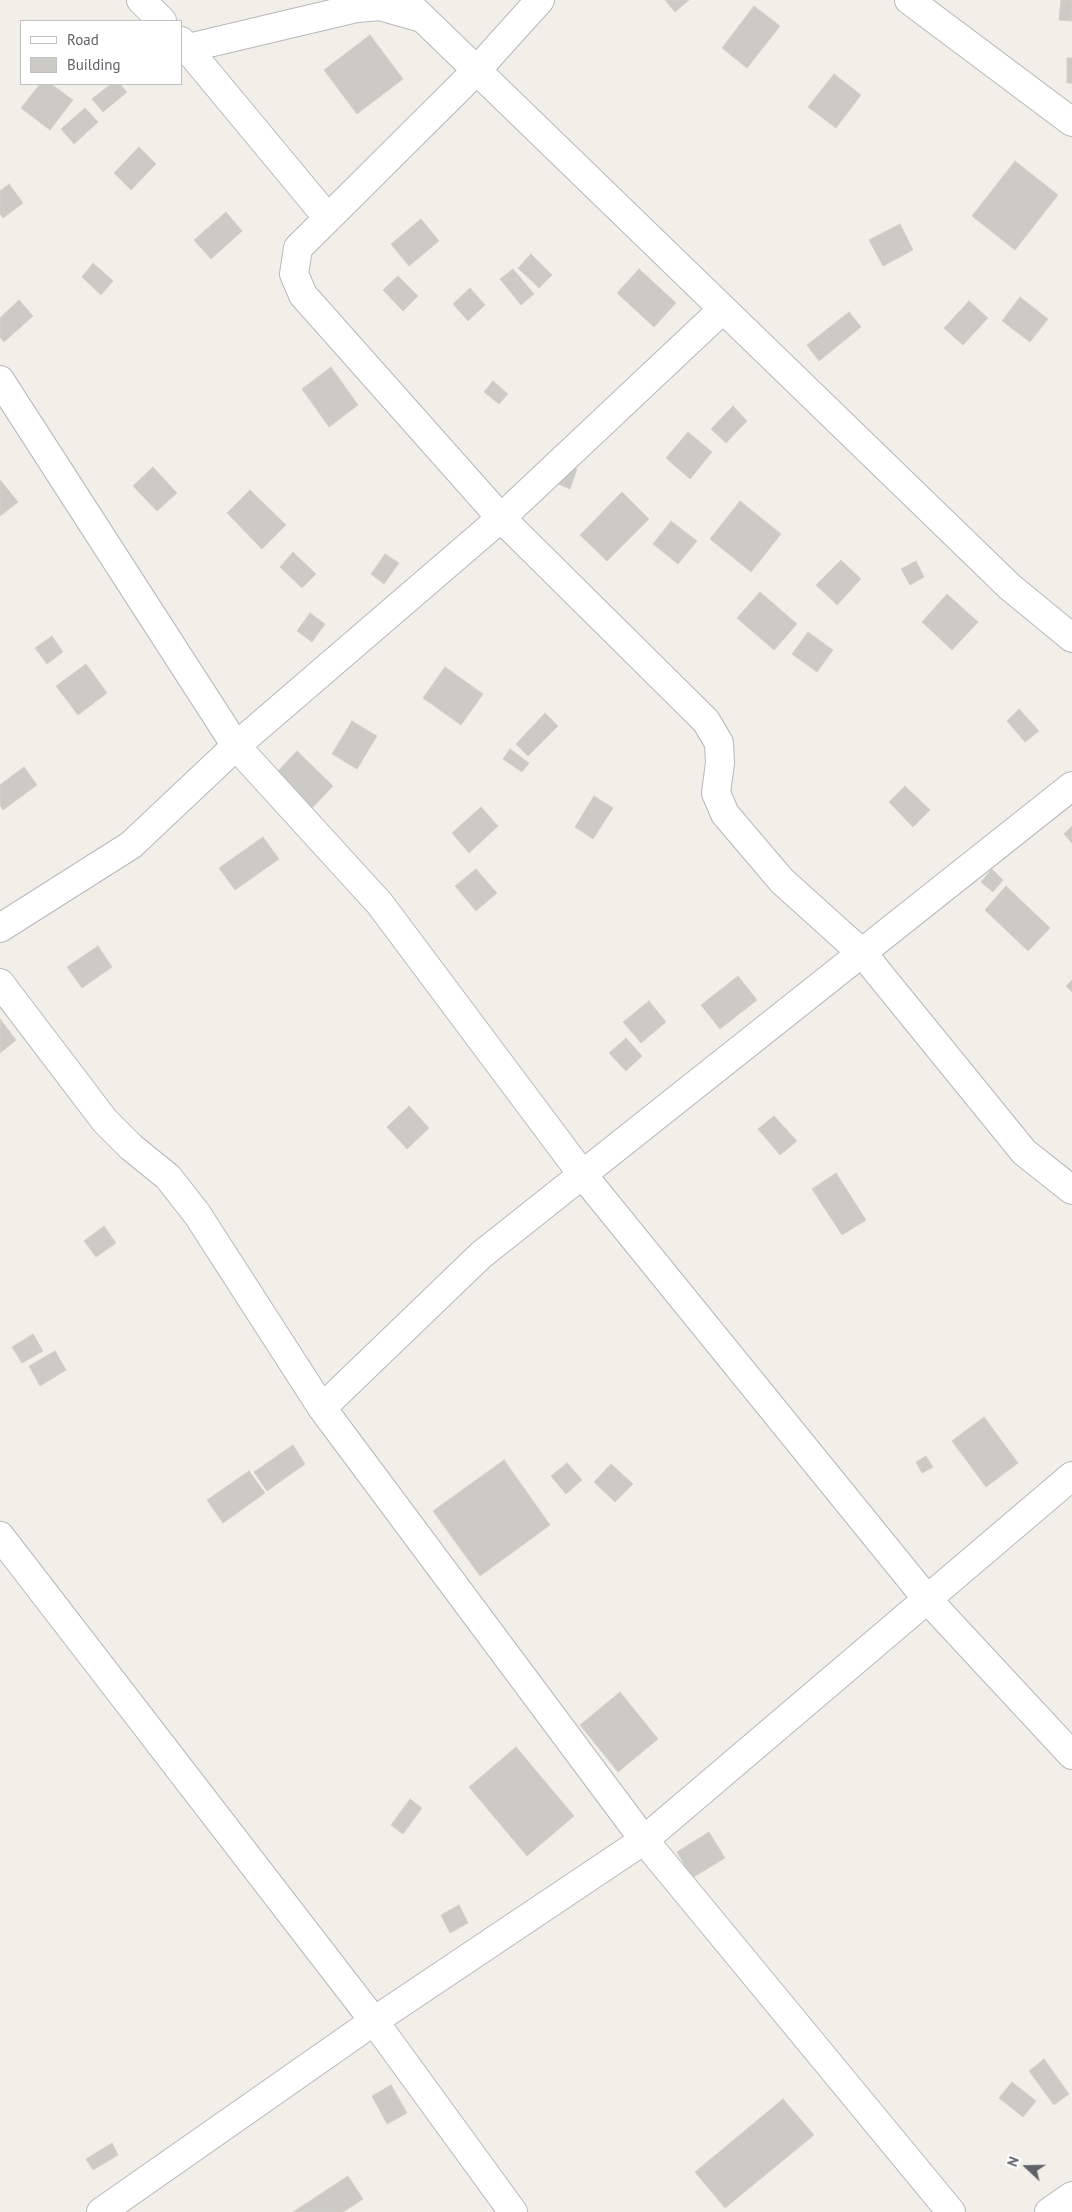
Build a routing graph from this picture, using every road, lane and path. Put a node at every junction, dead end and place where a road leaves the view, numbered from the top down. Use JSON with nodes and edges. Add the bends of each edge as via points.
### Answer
{"nodes":[{"id":1,"x":141,"y":0,"type":"edge"},
{"id":2,"x":540,"y":0,"type":"edge"},
{"id":3,"x":909,"y":0,"type":"edge"},
{"id":4,"x":413,"y":9,"type":"edge"},
{"id":5,"x":161,"y":20,"type":"edge"},
{"id":6,"x":184,"y":44,"type":"edge"},
{"id":7,"x":476,"y":71,"type":"junction"},
{"id":8,"x":1072,"y":122,"type":"edge"},
{"id":9,"x":327,"y":217,"type":"junction"},
{"id":10,"x":722,"y":310,"type":"junction"},
{"id":11,"x":1,"y":382,"type":"edge"},
{"id":12,"x":501,"y":518,"type":"junction"},
{"id":13,"x":1072,"y":638,"type":"edge"},
{"id":14,"x":236,"y":746,"type":"junction"},
{"id":15,"x":1072,"y":786,"type":"edge"},
{"id":16,"x":0,"y":928,"type":"edge"},
{"id":17,"x":863,"y":954,"type":"junction"},
{"id":18,"x":0,"y":983,"type":"edge"},
{"id":19,"x":582,"y":1174,"type":"junction"},
{"id":20,"x":1072,"y":1190,"type":"edge"},
{"id":21,"x":322,"y":1408,"type":"junction"},
{"id":22,"x":1072,"y":1476,"type":"edge"},
{"id":23,"x":0,"y":1536,"type":"edge"},
{"id":24,"x":927,"y":1599,"type":"junction"},
{"id":25,"x":1072,"y":1755,"type":"edge"},
{"id":26,"x":644,"y":1840,"type":"junction"},
{"id":27,"x":374,"y":2021,"type":"junction"},
{"id":28,"x":1072,"y":2196,"type":"edge"},
{"id":29,"x":101,"y":2212,"type":"edge"},
{"id":30,"x":513,"y":2212,"type":"edge"},
{"id":31,"x":951,"y":2212,"type":"edge"},
{"id":32,"x":1049,"y":2212,"type":"edge"}],
"edges":[{"from":1,"to":5,"type":"street"},
{"from":2,"to":7,"type":"street"},
{"from":3,"to":8,"type":"street"},
{"from":4,"to":6,"type":"street","via":[[357,8]]},
{"from":4,"to":7,"type":"street"},
{"from":6,"to":9,"type":"street"},
{"from":7,"to":9,"type":"street"},
{"from":7,"to":10,"type":"street"},
{"from":9,"to":12,"type":"street","via":[[298,248],[294,274],[303,295]]},
{"from":10,"to":12,"type":"street"},
{"from":10,"to":13,"type":"street","via":[[1010,587]]},
{"from":11,"to":14,"type":"street"},
{"from":12,"to":14,"type":"street"},
{"from":12,"to":17,"type":"street","via":[[706,721],[718,743],[720,763],[716,793],[725,814],[782,881]]},
{"from":14,"to":16,"type":"street","via":[[132,845]]},
{"from":14,"to":19,"type":"street","via":[[380,904]]},
{"from":15,"to":17,"type":"street"},
{"from":17,"to":19,"type":"street"},
{"from":17,"to":20,"type":"street","via":[[1019,1146]]},
{"from":18,"to":21,"type":"street","via":[[106,1121],[131,1148],[168,1177],[197,1214]]},
{"from":19,"to":21,"type":"street","via":[[481,1255]]},
{"from":19,"to":24,"type":"street"},
{"from":21,"to":26,"type":"street"},
{"from":22,"to":24,"type":"street"},
{"from":23,"to":27,"type":"street"},
{"from":24,"to":25,"type":"street"},
{"from":24,"to":26,"type":"street"},
{"from":26,"to":27,"type":"street"},
{"from":26,"to":31,"type":"street"},
{"from":27,"to":29,"type":"street"},
{"from":27,"to":30,"type":"street"},
{"from":28,"to":32,"type":"street"}]}
